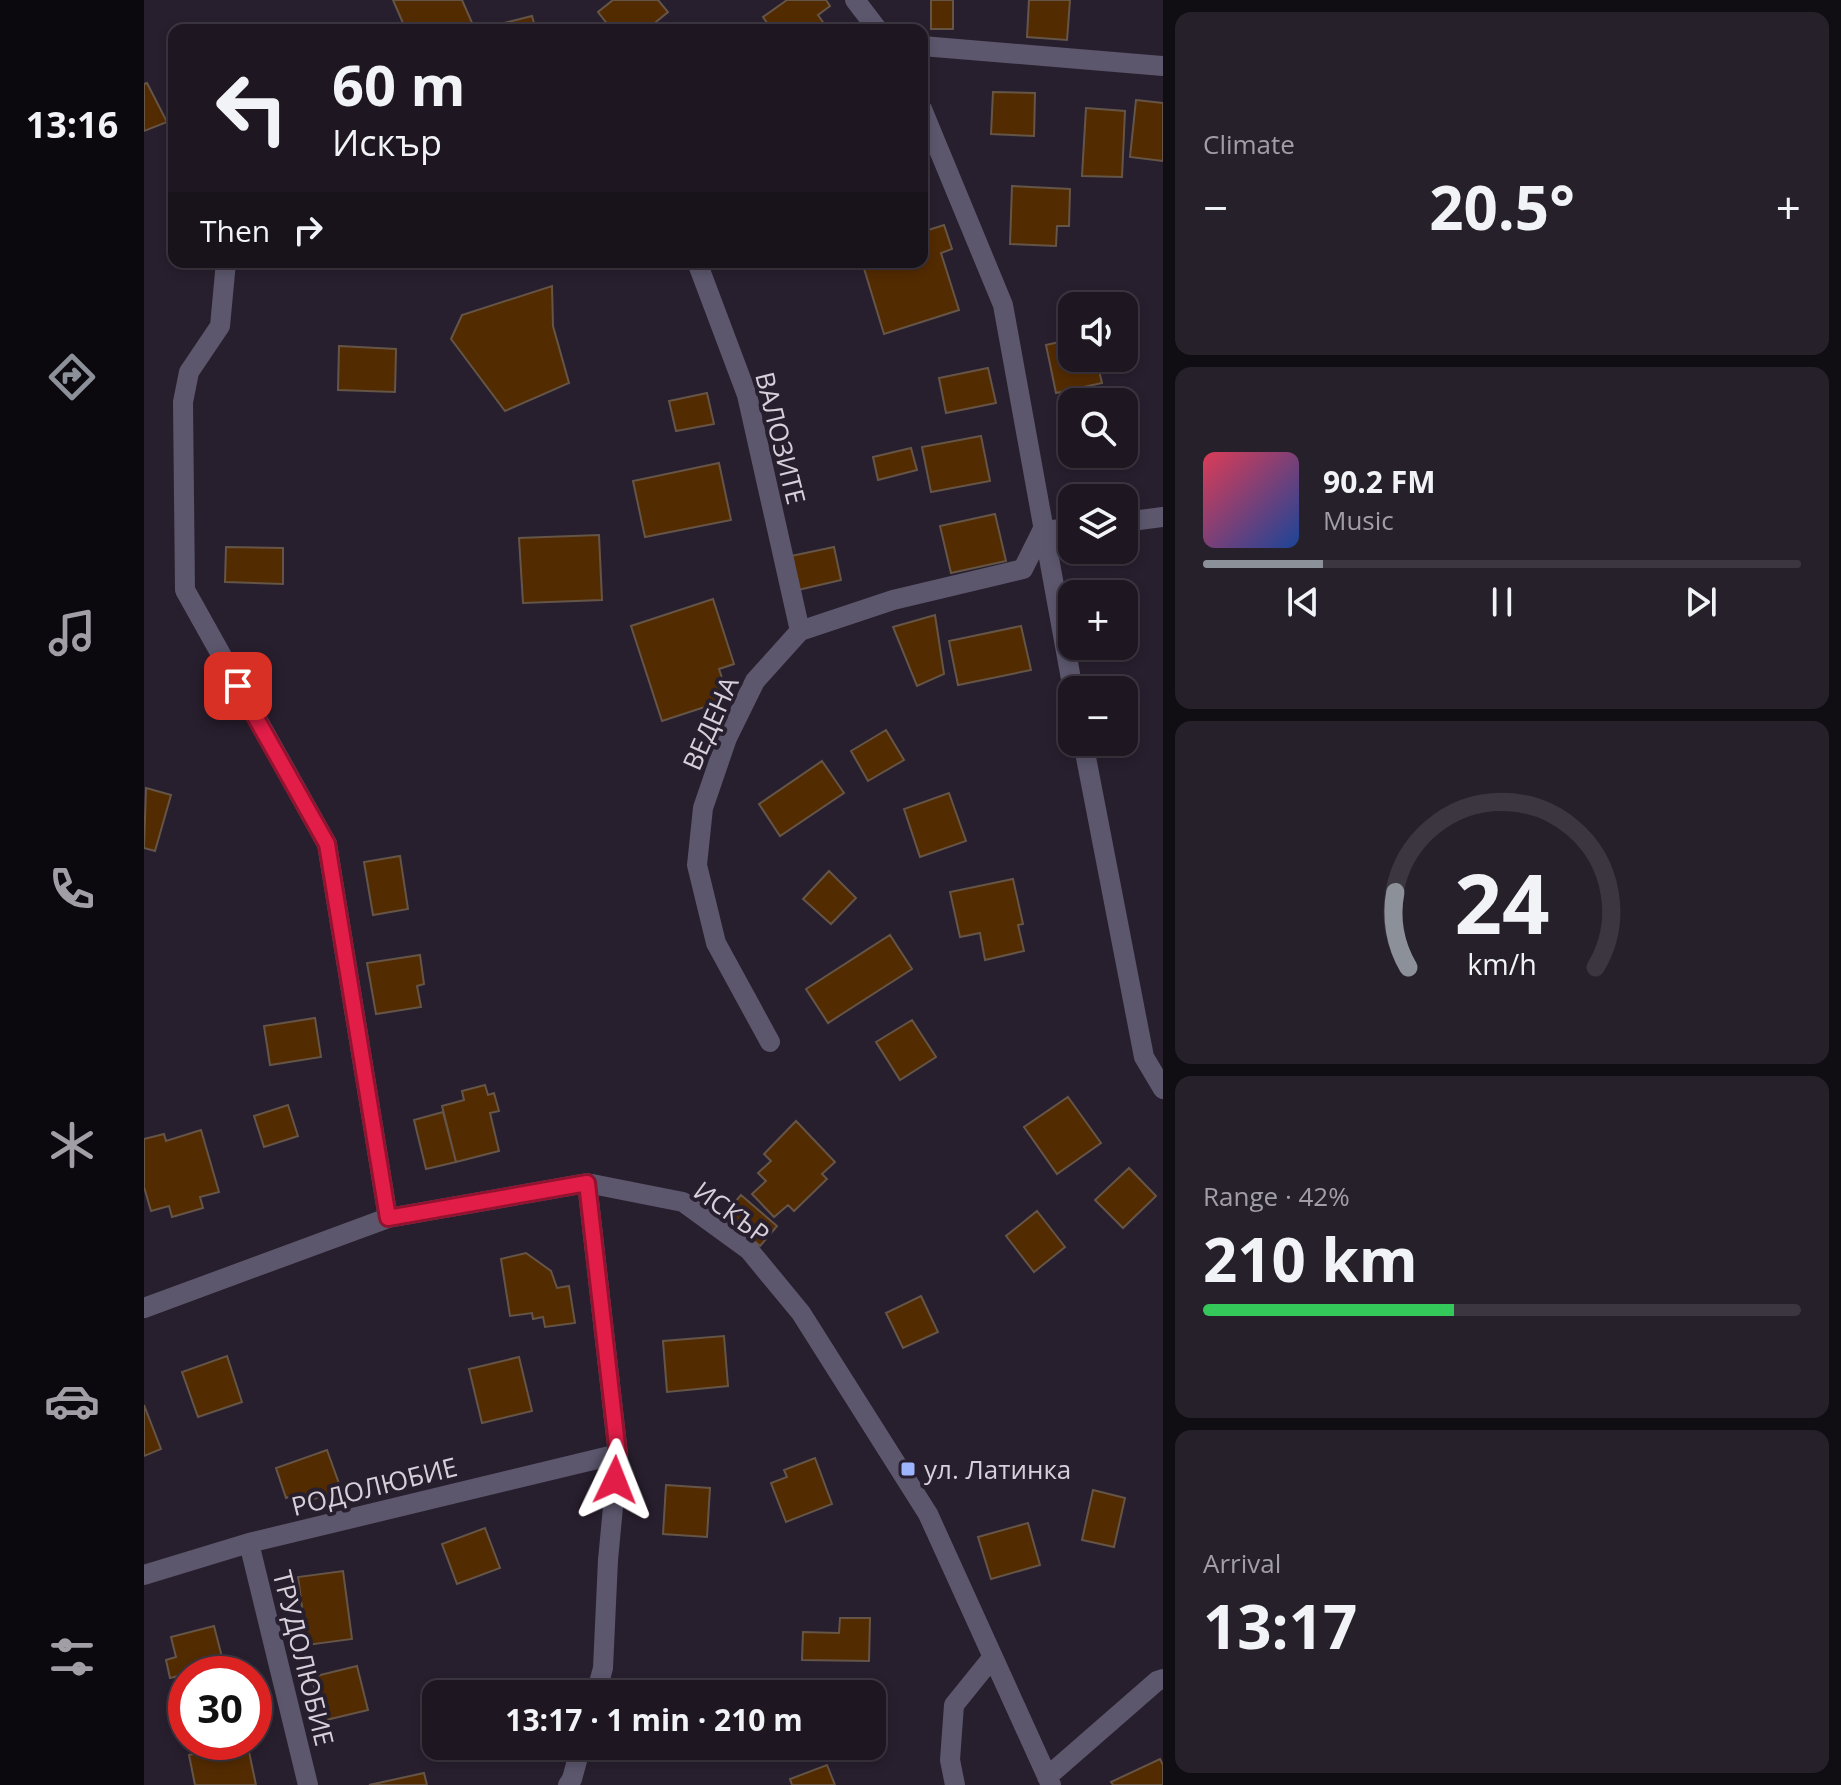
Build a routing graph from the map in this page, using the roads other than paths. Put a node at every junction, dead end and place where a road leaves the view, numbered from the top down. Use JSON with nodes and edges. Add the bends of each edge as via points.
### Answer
{"nodes":[{"id":1,"x":855,"y":0,"type":"edge"},
{"id":2,"x":873,"y":24,"type":"edge"},
{"id":3,"x":928,"y":46,"type":"edge"},
{"id":4,"x":1163,"y":66,"type":"edge"},
{"id":5,"x":928,"y":124,"type":"edge"},
{"id":6,"x":225,"y":268,"type":"edge"},
{"id":7,"x":699,"y":268,"type":"edge"},
{"id":8,"x":1163,"y":517,"type":"edge"},
{"id":9,"x":1138,"y":520,"type":"edge"},
{"id":10,"x":1058,"y":529,"type":"edge"},
{"id":11,"x":1042,"y":531,"type":"junction"},
{"id":12,"x":800,"y":631,"type":"junction"},
{"id":13,"x":1070,"y":676,"type":"edge"},
{"id":14,"x":1086,"y":756,"type":"edge"},
{"id":15,"x":770,"y":1042,"type":"dead end"},
{"id":16,"x":1163,"y":1089,"type":"edge"},
{"id":17,"x":587,"y":1183,"type":"junction"},
{"id":18,"x":388,"y":1218,"type":"junction"},
{"id":19,"x":144,"y":1308,"type":"edge"},
{"id":20,"x":618,"y":1454,"type":"junction"},
{"id":21,"x":249,"y":1543,"type":"junction"},
{"id":22,"x":144,"y":1575,"type":"edge"},
{"id":23,"x":992,"y":1658,"type":"junction"},
{"id":24,"x":1163,"y":1679,"type":"edge"},
{"id":25,"x":600,"y":1680,"type":"edge"},
{"id":26,"x":577,"y":1760,"type":"edge"},
{"id":27,"x":1049,"y":1781,"type":"edge"},
{"id":28,"x":308,"y":1785,"type":"edge"},
{"id":29,"x":568,"y":1785,"type":"edge"},
{"id":30,"x":955,"y":1785,"type":"edge"}],
"edges":[{"from":1,"to":2,"type":"street"},
{"from":3,"to":4,"type":"street"},
{"from":5,"to":11,"type":"street","via":[[1003,305]]},
{"from":6,"to":18,"type":"street","via":[[220,326],[189,372],[183,402],[185,590],[327,844]]},
{"from":7,"to":12,"type":"street","name":"ВАЛОЗИТЕ","via":[[747,395]]},
{"from":8,"to":9,"type":"street"},
{"from":10,"to":11,"type":"street"},
{"from":11,"to":12,"type":"street","name":"ВЕДЕНА","via":[[1023,569],[893,600]]},
{"from":11,"to":13,"type":"street"},
{"from":12,"to":15,"type":"street","name":"ВЕДЕНА","via":[[755,681],[727,738],[703,808],[697,865],[716,943]]},
{"from":14,"to":16,"type":"street","via":[[1144,1057]]},
{"from":17,"to":18,"type":"street","name":"ИСКЪР"},
{"from":17,"to":20,"type":"street"},
{"from":17,"to":23,"type":"street","name":"ИСКЪР","via":[[683,1202],[749,1250],[801,1313],[928,1514]]},
{"from":18,"to":19,"type":"street","name":"ИСКЪР"},
{"from":20,"to":21,"type":"street","name":"РОДОЛЮБИЕ"},
{"from":20,"to":25,"type":"street"},
{"from":21,"to":22,"type":"street","name":"РОДОЛЮБИЕ"},
{"from":21,"to":28,"type":"street","name":"ТРУДОЛЮБИЕ"},
{"from":23,"to":27,"type":"street","name":"ИСКЪР"},
{"from":23,"to":30,"type":"street","via":[[954,1705],[950,1760]]},
{"from":24,"to":27,"type":"street"},
{"from":26,"to":29,"type":"street"}]}
